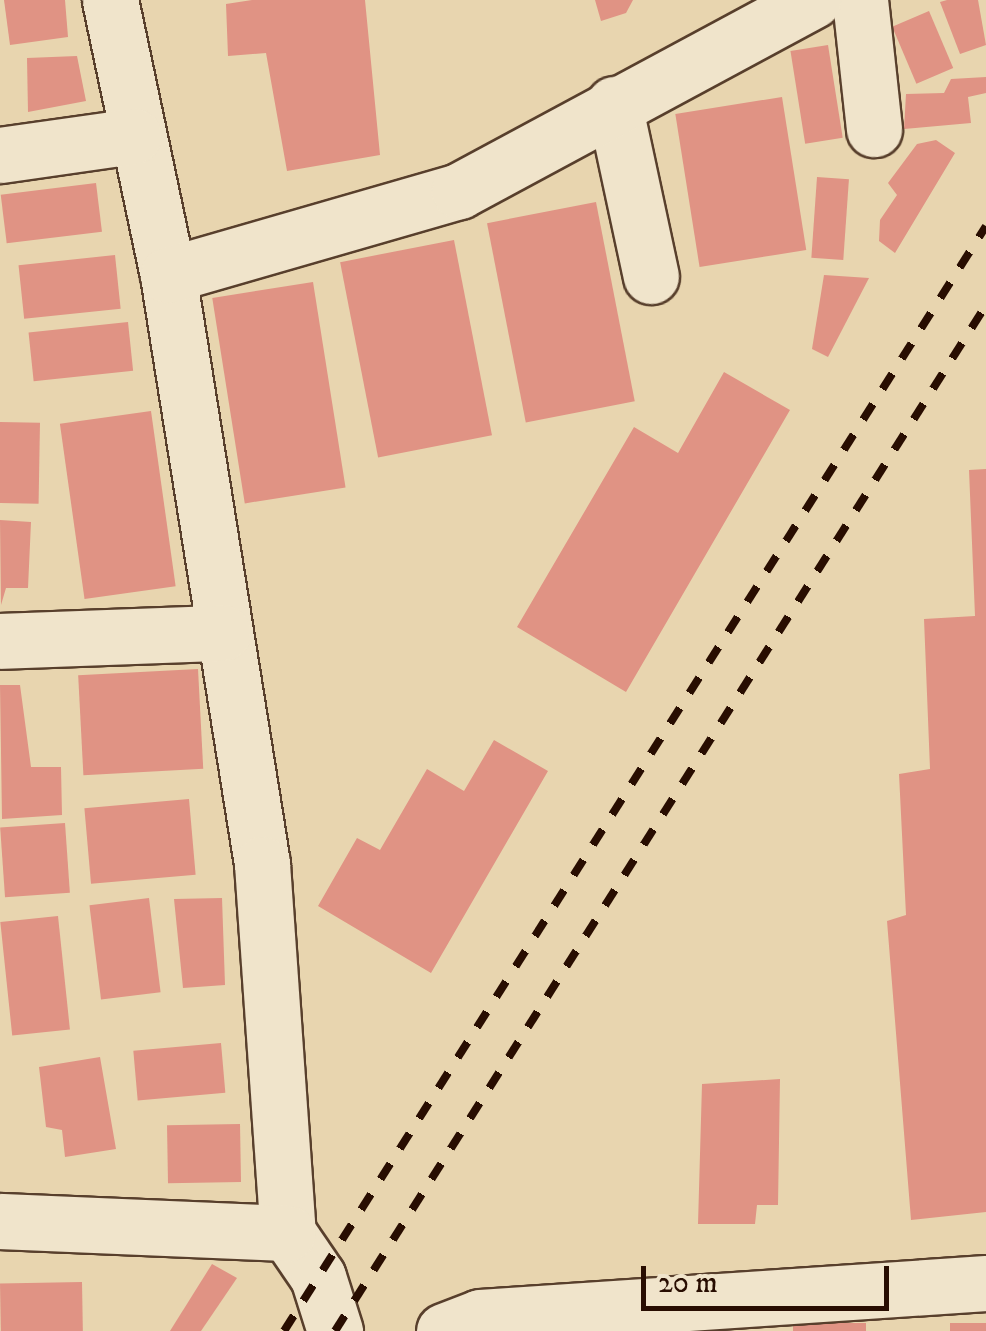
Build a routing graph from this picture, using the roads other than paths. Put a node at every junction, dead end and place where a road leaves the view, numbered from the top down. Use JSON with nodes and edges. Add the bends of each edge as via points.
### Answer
{"nodes":[{"id":1,"x":110,"y":0,"type":"edge"},
{"id":2,"x":813,"y":0,"type":"edge"},
{"id":3,"x":860,"y":0,"type":"edge"},
{"id":4,"x":614,"y":104,"type":"junction"},
{"id":5,"x":874,"y":128,"type":"dead end"},
{"id":6,"x":134,"y":136,"type":"junction"},
{"id":7,"x":0,"y":155,"type":"edge"},
{"id":8,"x":168,"y":275,"type":"junction"},
{"id":9,"x":651,"y":276,"type":"dead end"},
{"id":10,"x":224,"y":633,"type":"junction"},
{"id":11,"x":0,"y":641,"type":"edge"},
{"id":12,"x":0,"y":1221,"type":"edge"},
{"id":13,"x":288,"y":1233,"type":"junction"},
{"id":14,"x":986,"y":1283,"type":"edge"},
{"id":15,"x":897,"y":1310,"type":"edge"},
{"id":16,"x":335,"y":1331,"type":"edge"},
{"id":17,"x":444,"y":1331,"type":"edge"}],
"edges":[{"from":1,"to":6,"type":"street"},
{"from":2,"to":4,"type":"street"},
{"from":3,"to":5,"type":"street"},
{"from":4,"to":8,"type":"street","via":[[459,192]]},
{"from":4,"to":9,"type":"street"},
{"from":6,"to":7,"type":"street"},
{"from":6,"to":8,"type":"street"},
{"from":8,"to":10,"type":"street"},
{"from":10,"to":11,"type":"street"},
{"from":10,"to":13,"type":"street","via":[[262,864]]},
{"from":12,"to":13,"type":"street"},
{"from":13,"to":16,"type":"street","via":[[318,1277]]},
{"from":14,"to":15,"type":"street"},
{"from":15,"to":17,"type":"street","via":[[480,1317]]}]}
